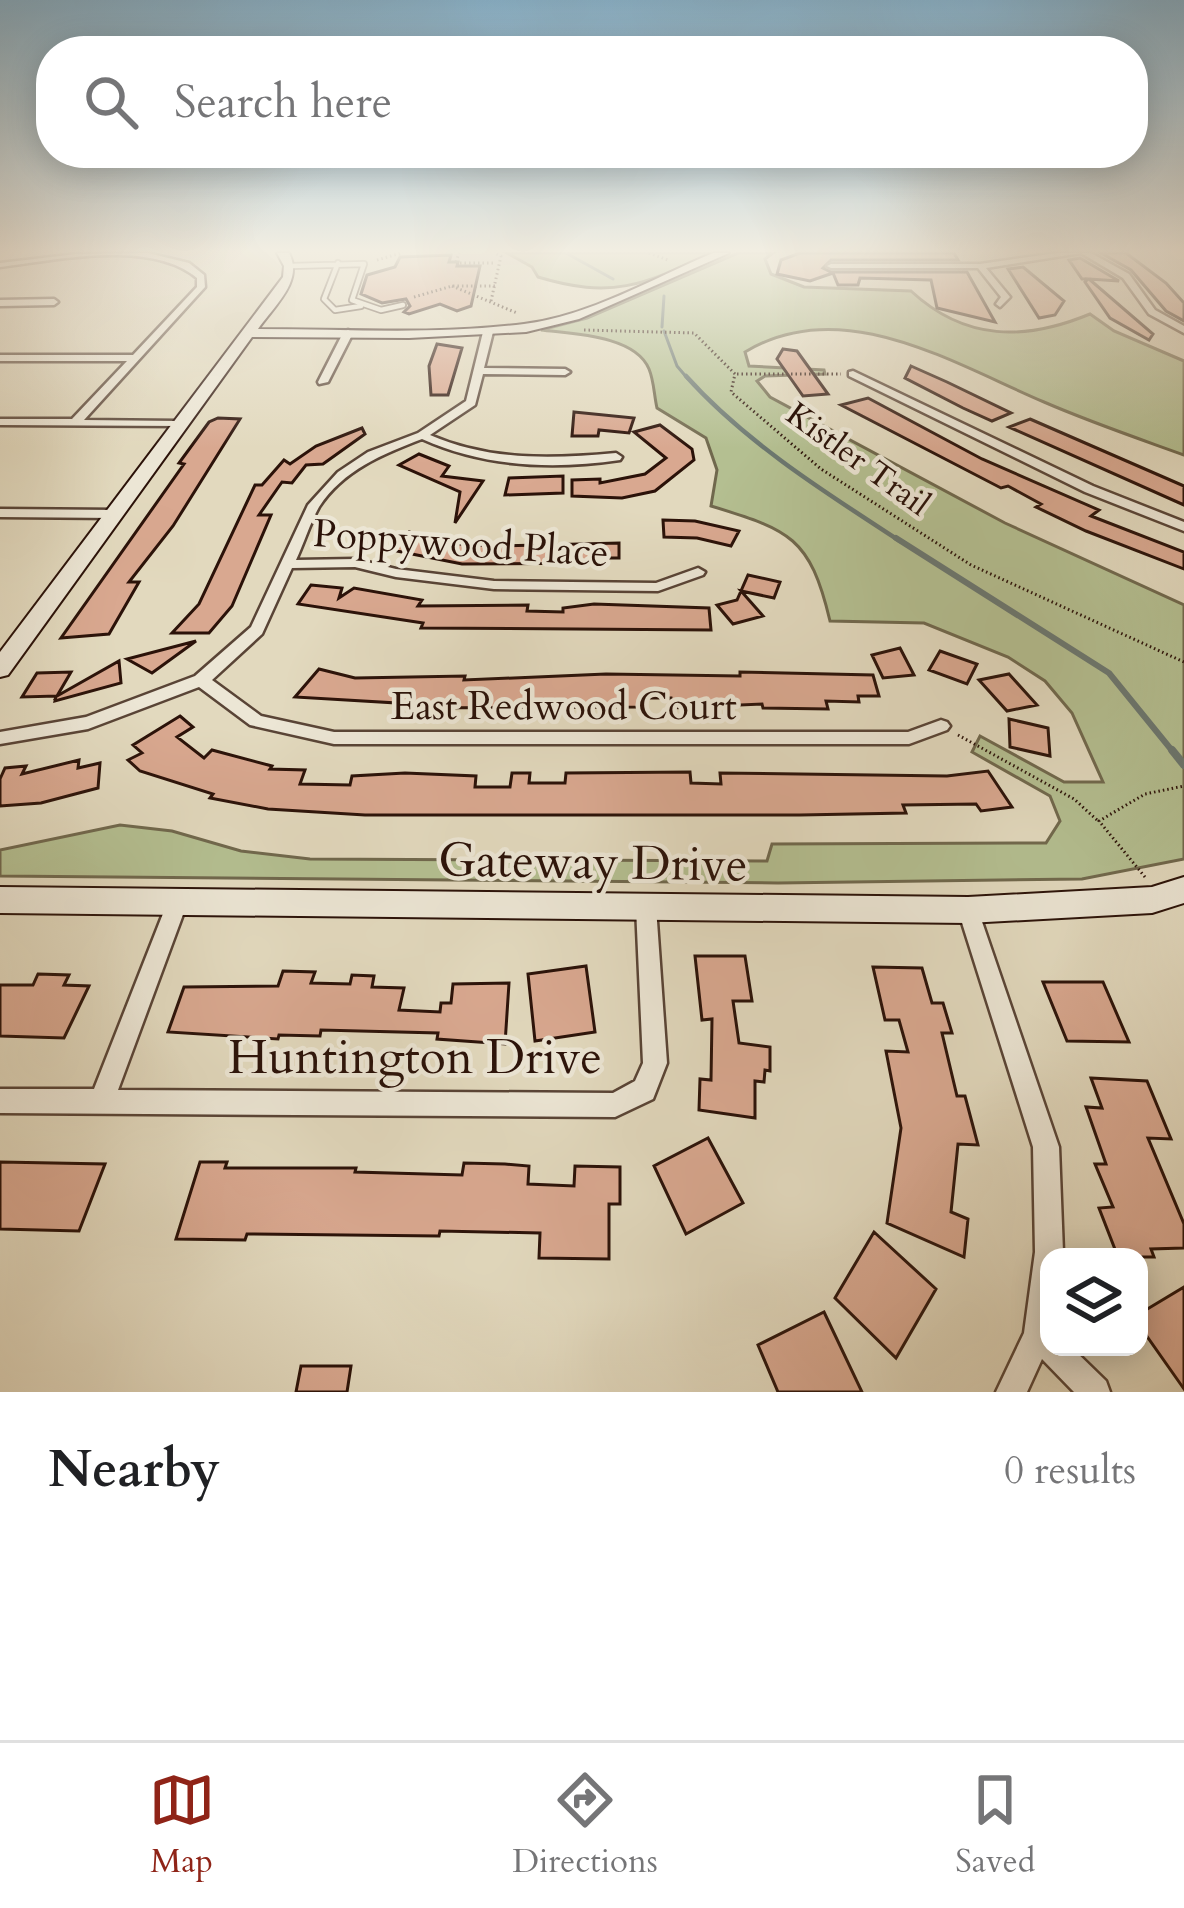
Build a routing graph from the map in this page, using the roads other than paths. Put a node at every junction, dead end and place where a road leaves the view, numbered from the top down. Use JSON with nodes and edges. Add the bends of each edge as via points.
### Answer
{"nodes":[{"id":1,"x":172,"y":318,"type":"edge"},
{"id":2,"x":260,"y":318,"type":"edge"},
{"id":3,"x":559,"y":318,"type":"edge"},
{"id":4,"x":488,"y":332,"type":"junction"},
{"id":5,"x":249,"y":333,"type":"junction"},
{"id":6,"x":348,"y":333,"type":"junction"},
{"id":7,"x":0,"y":358,"type":"edge"},
{"id":8,"x":135,"y":358,"type":"junction"},
{"id":9,"x":482,"y":371,"type":"junction"},
{"id":10,"x":565,"y":372,"type":"dead end"},
{"id":11,"x":853,"y":374,"type":"road end"},
{"id":12,"x":323,"y":382,"type":"dead end"},
{"id":13,"x":0,"y":422,"type":"edge"},
{"id":14,"x":75,"y":423,"type":"junction"},
{"id":15,"x":178,"y":424,"type":"junction"},
{"id":16,"x":422,"y":435,"type":"junction"},
{"id":17,"x":616,"y":458,"type":"dead end"},
{"id":18,"x":0,"y":513,"type":"edge"},
{"id":19,"x":116,"y":514,"type":"junction"},
{"id":20,"x":1184,"y":527,"type":"edge"},
{"id":21,"x":289,"y":564,"type":"junction"},
{"id":22,"x":698,"y":572,"type":"dead end"},
{"id":23,"x":0,"y":669,"type":"edge"},
{"id":24,"x":200,"y":680,"type":"junction"},
{"id":25,"x":941,"y":726,"type":"road end"},
{"id":26,"x":0,"y":739,"type":"edge"},
{"id":27,"x":1179,"y":892,"type":"edge"},
{"id":28,"x":0,"y":900,"type":"edge"},
{"id":29,"x":178,"y":901,"type":"junction"},
{"id":30,"x":646,"y":908,"type":"junction"},
{"id":31,"x":968,"y":910,"type":"junction"},
{"id":32,"x":0,"y":1101,"type":"edge"},
{"id":33,"x":101,"y":1102,"type":"junction"},
{"id":34,"x":1049,"y":1248,"type":"edge"},
{"id":35,"x":1040,"y":1351,"type":"edge"},
{"id":36,"x":1059,"y":1356,"type":"edge"},
{"id":37,"x":1011,"y":1392,"type":"edge"},
{"id":38,"x":1095,"y":1392,"type":"edge"}],
"edges":[{"from":1,"to":8,"type":"street"},
{"from":2,"to":5,"type":"street"},
{"from":3,"to":4,"type":"street"},
{"from":4,"to":6,"type":"street"},
{"from":4,"to":9,"type":"street"},
{"from":5,"to":6,"type":"street"},
{"from":5,"to":15,"type":"street"},
{"from":6,"to":12,"type":"street"},
{"from":7,"to":8,"type":"street"},
{"from":8,"to":14,"type":"street"},
{"from":9,"to":10,"type":"street"},
{"from":9,"to":16,"type":"street","via":[[471,403]]},
{"from":11,"to":20,"type":"street"},
{"from":13,"to":14,"type":"street"},
{"from":14,"to":15,"type":"street"},
{"from":15,"to":19,"type":"street"},
{"from":16,"to":17,"type":"street","via":[[500,461]]},
{"from":16,"to":21,"type":"street","via":[[342,475],[314,505]]},
{"from":18,"to":19,"type":"street"},
{"from":19,"to":23,"type":"street"},
{"from":21,"to":22,"type":"street","name":"Poppywood Place","via":[[356,563],[494,586],[658,586]]},
{"from":21,"to":24,"type":"street","via":[[256,630]]},
{"from":24,"to":25,"type":"street","name":"East Redwood Court","via":[[256,722],[334,738],[909,738]]},
{"from":24,"to":26,"type":"street","via":[[88,723]]},
{"from":27,"to":31,"type":"street","name":"Gateway Drive"},
{"from":28,"to":29,"type":"street","name":"Gateway Drive"},
{"from":29,"to":30,"type":"street","name":"Gateway Drive"},
{"from":29,"to":33,"type":"street"},
{"from":30,"to":31,"type":"street","name":"Gateway Drive"},
{"from":30,"to":33,"type":"street","name":"Huntington Drive","via":[[655,1063],[644,1090],[615,1105]]},
{"from":31,"to":34,"type":"street","via":[[1046,1147]]},
{"from":32,"to":33,"type":"street","name":"Huntington Drive"},
{"from":35,"to":37,"type":"street"},
{"from":36,"to":38,"type":"street"}]}
